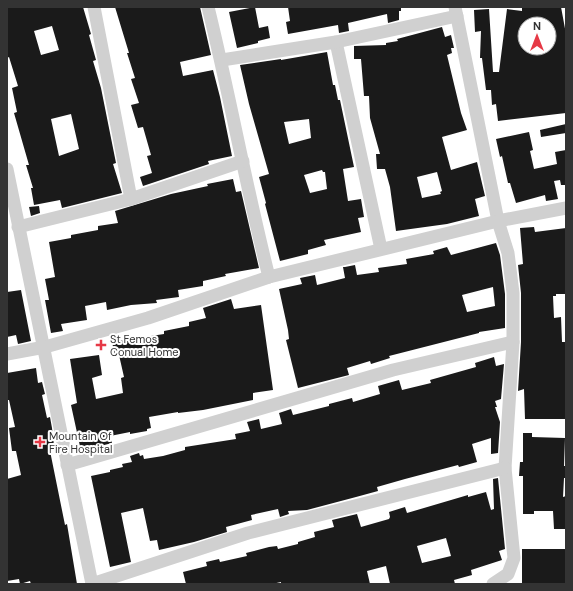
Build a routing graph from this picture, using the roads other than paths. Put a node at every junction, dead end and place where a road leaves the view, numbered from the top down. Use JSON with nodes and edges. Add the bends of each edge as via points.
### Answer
{"nodes":[{"id":1,"x":94,"y":7,"type":"edge"},
{"id":2,"x":208,"y":7,"type":"edge"},
{"id":3,"x":456,"y":12,"type":"edge"},
{"id":4,"x":336,"y":42,"type":"junction"},
{"id":5,"x":222,"y":60,"type":"junction"},
{"id":6,"x":243,"y":162,"type":"junction"},
{"id":7,"x":7,"y":169,"type":"edge"},
{"id":8,"x":131,"y":199,"type":"junction"},
{"id":9,"x":566,"y":208,"type":"edge"},
{"id":10,"x":498,"y":221,"type":"junction"},
{"id":11,"x":18,"y":228,"type":"junction"},
{"id":12,"x":380,"y":249,"type":"junction"},
{"id":13,"x":270,"y":276,"type":"junction"},
{"id":14,"x":513,"y":342,"type":"junction"},
{"id":15,"x":45,"y":347,"type":"junction"},
{"id":16,"x":7,"y":354,"type":"edge"},
{"id":17,"x":67,"y":465,"type":"junction"},
{"id":18,"x":506,"y":468,"type":"junction"},
{"id":19,"x":92,"y":584,"type":"edge"},
{"id":20,"x":493,"y":584,"type":"edge"}],
"edges":[{"from":1,"to":8,"type":"street"},
{"from":2,"to":5,"type":"street"},
{"from":3,"to":4,"type":"street"},
{"from":3,"to":10,"type":"street"},
{"from":4,"to":5,"type":"street"},
{"from":4,"to":12,"type":"street"},
{"from":5,"to":6,"type":"street"},
{"from":6,"to":8,"type":"street"},
{"from":6,"to":13,"type":"street","via":[[256,226]]},
{"from":7,"to":11,"type":"street"},
{"from":8,"to":11,"type":"street"},
{"from":9,"to":10,"type":"street"},
{"from":10,"to":12,"type":"street"},
{"from":10,"to":14,"type":"street","via":[[508,253],[514,293]]},
{"from":11,"to":15,"type":"street"},
{"from":12,"to":13,"type":"street"},
{"from":13,"to":15,"type":"street","via":[[148,318]]},
{"from":14,"to":17,"type":"street","via":[[394,370]]},
{"from":14,"to":18,"type":"street"},
{"from":15,"to":16,"type":"street"},
{"from":15,"to":17,"type":"street"},
{"from":17,"to":19,"type":"street"},
{"from":18,"to":19,"type":"street","via":[[248,533]]},
{"from":18,"to":20,"type":"street","via":[[514,558],[508,574]]}]}
